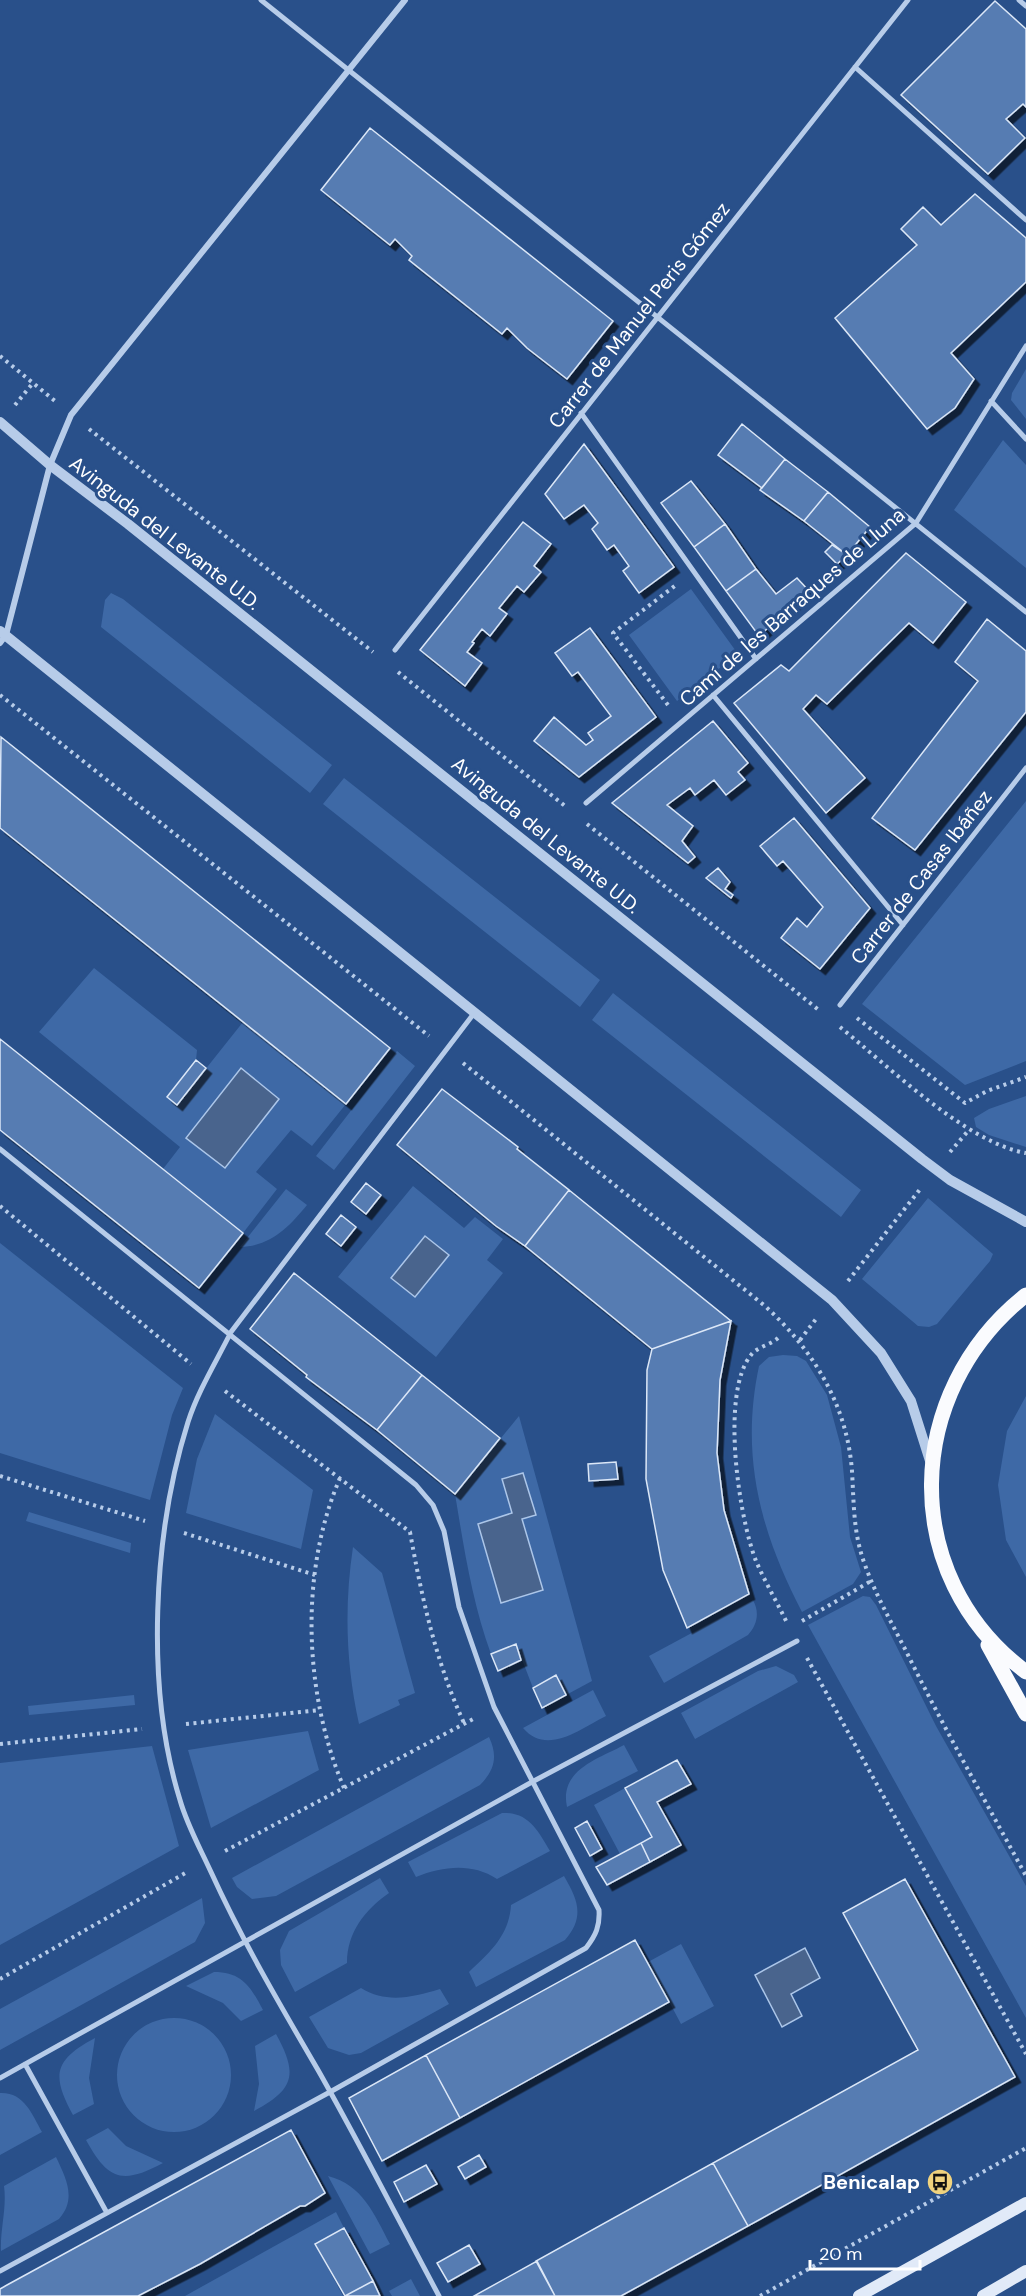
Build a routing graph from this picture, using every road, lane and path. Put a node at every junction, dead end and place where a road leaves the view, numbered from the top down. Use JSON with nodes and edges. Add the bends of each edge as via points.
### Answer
{"nodes":[{"id":1,"x":261,"y":0,"type":"edge"},
{"id":2,"x":405,"y":0,"type":"edge"},
{"id":3,"x":908,"y":0,"type":"edge"},
{"id":4,"x":1019,"y":0,"type":"edge"},
{"id":5,"x":1026,"y":6,"type":"edge"},
{"id":6,"x":855,"y":67,"type":"junction"},
{"id":7,"x":348,"y":72,"type":"junction"},
{"id":8,"x":1026,"y":219,"type":"edge"},
{"id":9,"x":657,"y":317,"type":"junction"},
{"id":10,"x":1026,"y":346,"type":"edge"},
{"id":11,"x":0,"y":356,"type":"edge"},
{"id":12,"x":991,"y":402,"type":"junction"},
{"id":13,"x":60,"y":405,"type":"dead end"},
{"id":14,"x":581,"y":413,"type":"junction"},
{"id":15,"x":0,"y":422,"type":"edge"},
{"id":16,"x":87,"y":428,"type":"dead end"},
{"id":17,"x":1026,"y":439,"type":"edge"},
{"id":18,"x":50,"y":465,"type":"junction"},
{"id":19,"x":916,"y":523,"type":"junction"},
{"id":20,"x":693,"y":572,"type":"junction"},
{"id":21,"x":1026,"y":612,"type":"edge"},
{"id":22,"x":2,"y":636,"type":"edge"},
{"id":23,"x":395,"y":650,"type":"dead end"},
{"id":24,"x":376,"y":654,"type":"dead end"},
{"id":25,"x":756,"y":659,"type":"junction"},
{"id":26,"x":394,"y":669,"type":"dead end"},
{"id":27,"x":0,"y":695,"type":"edge"},
{"id":28,"x":713,"y":695,"type":"junction"},
{"id":29,"x":681,"y":723,"type":"junction"},
{"id":30,"x":1026,"y":768,"type":"edge"},
{"id":31,"x":586,"y":803,"type":"dead end"},
{"id":32,"x":567,"y":807,"type":"dead end"},
{"id":33,"x":585,"y":822,"type":"dead end"},
{"id":34,"x":903,"y":925,"type":"junction"},
{"id":35,"x":840,"y":1005,"type":"joint"},
{"id":36,"x":476,"y":1011,"type":"junction"},
{"id":37,"x":829,"y":1018,"type":"dead end"},
{"id":38,"x":838,"y":1025,"type":"dead end"},
{"id":39,"x":446,"y":1050,"type":"junction"},
{"id":40,"x":1026,"y":1077,"type":"edge"},
{"id":41,"x":968,"y":1131,"type":"junction"},
{"id":42,"x":955,"y":1146,"type":"dead end"},
{"id":43,"x":0,"y":1149,"type":"edge"},
{"id":44,"x":1026,"y":1153,"type":"edge"},
{"id":45,"x":919,"y":1189,"type":"dead end"},
{"id":46,"x":0,"y":1206,"type":"edge"},
{"id":47,"x":1026,"y":1222,"type":"edge"},
{"id":48,"x":853,"y":1275,"type":"dead end"},
{"id":49,"x":1026,"y":1295,"type":"edge"},
{"id":50,"x":808,"y":1329,"type":"dead end"},
{"id":51,"x":231,"y":1332,"type":"junction"},
{"id":52,"x":778,"y":1338,"type":"dead end"},
{"id":53,"x":800,"y":1340,"type":"junction"},
{"id":54,"x":207,"y":1378,"type":"junction"},
{"id":55,"x":931,"y":1464,"type":"junction"},
{"id":56,"x":340,"y":1478,"type":"junction"},
{"id":57,"x":976,"y":1624,"type":"junction"},
{"id":58,"x":797,"y":1641,"type":"junction"},
{"id":59,"x":1026,"y":1672,"type":"edge"},
{"id":60,"x":494,"y":1707,"type":"junction"},
{"id":61,"x":1026,"y":1714,"type":"edge"},
{"id":62,"x":464,"y":1723,"type":"junction"},
{"id":63,"x":532,"y":1782,"type":"junction"},
{"id":64,"x":344,"y":1788,"type":"junction"},
{"id":65,"x":206,"y":1862,"type":"junction"},
{"id":66,"x":1026,"y":1876,"type":"edge"},
{"id":67,"x":245,"y":1943,"type":"junction"},
{"id":68,"x":0,"y":1979,"type":"edge"},
{"id":69,"x":1026,"y":2054,"type":"edge"},
{"id":70,"x":25,"y":2064,"type":"junction"},
{"id":71,"x":0,"y":2078,"type":"edge"},
{"id":72,"x":330,"y":2092,"type":"junction"},
{"id":73,"x":1026,"y":2148,"type":"edge"},
{"id":74,"x":1026,"y":2203,"type":"edge"},
{"id":75,"x":107,"y":2213,"type":"junction"},
{"id":76,"x":0,"y":2271,"type":"edge"},
{"id":77,"x":1026,"y":2271,"type":"edge"},
{"id":78,"x":439,"y":2296,"type":"edge"},
{"id":79,"x":760,"y":2296,"type":"edge"},
{"id":80,"x":858,"y":2296,"type":"edge"},
{"id":81,"x":983,"y":2296,"type":"edge"}],
"edges":[{"from":1,"to":7,"type":"street"},
{"from":2,"to":7,"type":"street"},
{"from":3,"to":6,"type":"street","name":"Carrer de Manuel Peris Gómez"},
{"from":4,"to":5,"type":"street"},
{"from":6,"to":8,"type":"street"},
{"from":6,"to":9,"type":"street","name":"Carrer de Manuel Peris Gómez"},
{"from":7,"to":9,"type":"street"},
{"from":7,"to":18,"type":"street","via":[[71,415]]},
{"from":9,"to":14,"type":"street","name":"Carrer de Manuel Peris Gómez"},
{"from":9,"to":19,"type":"street"},
{"from":10,"to":12,"type":"street","name":"Camí de les Barraques de Lluna"},
{"from":11,"to":13,"type":"path"},
{"from":12,"to":17,"type":"street"},
{"from":12,"to":19,"type":"street","name":"Camí de les Barraques de Lluna"},
{"from":14,"to":20,"type":"street"},
{"from":14,"to":23,"type":"street","name":"Carrer de Manuel Peris Gómez"},
{"from":15,"to":18,"type":"street","name":"Avinguda del Levante U.D."},
{"from":16,"to":24,"type":"path"},
{"from":18,"to":22,"type":"street","name":"Avinguda del Levante U.D."},
{"from":18,"to":47,"type":"street","name":"Avinguda del Levante U.D.","via":[[922,1159],[950,1180]]},
{"from":19,"to":21,"type":"street"},
{"from":19,"to":25,"type":"street","name":"Camí de les Barraques de Lluna"},
{"from":20,"to":25,"type":"street"},
{"from":20,"to":29,"type":"path","via":[[613,633]]},
{"from":22,"to":36,"type":"street","name":"Avinguda del Levante U.D."},
{"from":25,"to":28,"type":"street","name":"Camí de les Barraques de Lluna"},
{"from":26,"to":32,"type":"path"},
{"from":27,"to":39,"type":"path"},
{"from":28,"to":29,"type":"street","name":"Camí de les Barraques de Lluna"},
{"from":28,"to":34,"type":"street"},
{"from":29,"to":31,"type":"street","name":"Camí de les Barraques de Lluna"},
{"from":30,"to":34,"type":"street","name":"Carrer de Casas Ibáñez"},
{"from":33,"to":37,"type":"path"},
{"from":34,"to":35,"type":"street","name":"Carrer de Casas Ibáñez"},
{"from":35,"to":40,"type":"path","via":[[965,1103]]},
{"from":36,"to":39,"type":"street"},
{"from":36,"to":55,"type":"street","name":"Avinguda del Levante U.D.","via":[[855,1322],[882,1353],[911,1401]]},
{"from":38,"to":41,"type":"path"},
{"from":39,"to":51,"type":"street"},
{"from":39,"to":53,"type":"path","via":[[765,1306]]},
{"from":41,"to":42,"type":"path"},
{"from":41,"to":44,"type":"path"},
{"from":43,"to":51,"type":"street"},
{"from":45,"to":48,"type":"path"},
{"from":46,"to":54,"type":"path"},
{"from":49,"to":55,"type":"main road","via":[[981,1338],[954,1381],[939,1421]]},
{"from":50,"to":53,"type":"path"},
{"from":51,"to":54,"type":"street"},
{"from":51,"to":60,"type":"street","via":[[416,1485],[432,1505],[444,1531],[459,1607]]},
{"from":52,"to":58,"type":"path","via":[[752,1353],[742,1370],[736,1410],[738,1487],[756,1560]]},
{"from":53,"to":66,"type":"path","via":[[832,1392],[846,1433],[852,1469],[853,1519],[872,1581],[940,1719]]},
{"from":54,"to":56,"type":"path"},
{"from":54,"to":65,"type":"street","via":[[189,1420],[175,1470],[165,1527],[158,1632],[163,1726],[170,1761],[180,1801]]},
{"from":55,"to":57,"type":"main road","via":[[933,1521],[949,1575]]},
{"from":56,"to":62,"type":"path","via":[[410,1532],[437,1657]]},
{"from":56,"to":64,"type":"path","via":[[328,1504],[321,1536],[313,1639],[320,1710],[329,1752]]},
{"from":57,"to":59,"type":"main road"},
{"from":57,"to":61,"type":"main road"},
{"from":58,"to":63,"type":"street"},
{"from":58,"to":69,"type":"path"},
{"from":60,"to":62,"type":"path"},
{"from":60,"to":63,"type":"street"},
{"from":62,"to":64,"type":"path"},
{"from":63,"to":67,"type":"street"},
{"from":63,"to":72,"type":"street","via":[[599,1910],[596,1936],[586,1948]]},
{"from":64,"to":65,"type":"path"},
{"from":65,"to":67,"type":"street"},
{"from":65,"to":68,"type":"path"},
{"from":67,"to":70,"type":"street"},
{"from":67,"to":72,"type":"street"},
{"from":70,"to":71,"type":"street"},
{"from":70,"to":75,"type":"street"},
{"from":72,"to":75,"type":"street"},
{"from":72,"to":78,"type":"street"},
{"from":73,"to":79,"type":"path"},
{"from":74,"to":80,"type":"main road"},
{"from":75,"to":76,"type":"street"},
{"from":77,"to":81,"type":"main road"}]}
